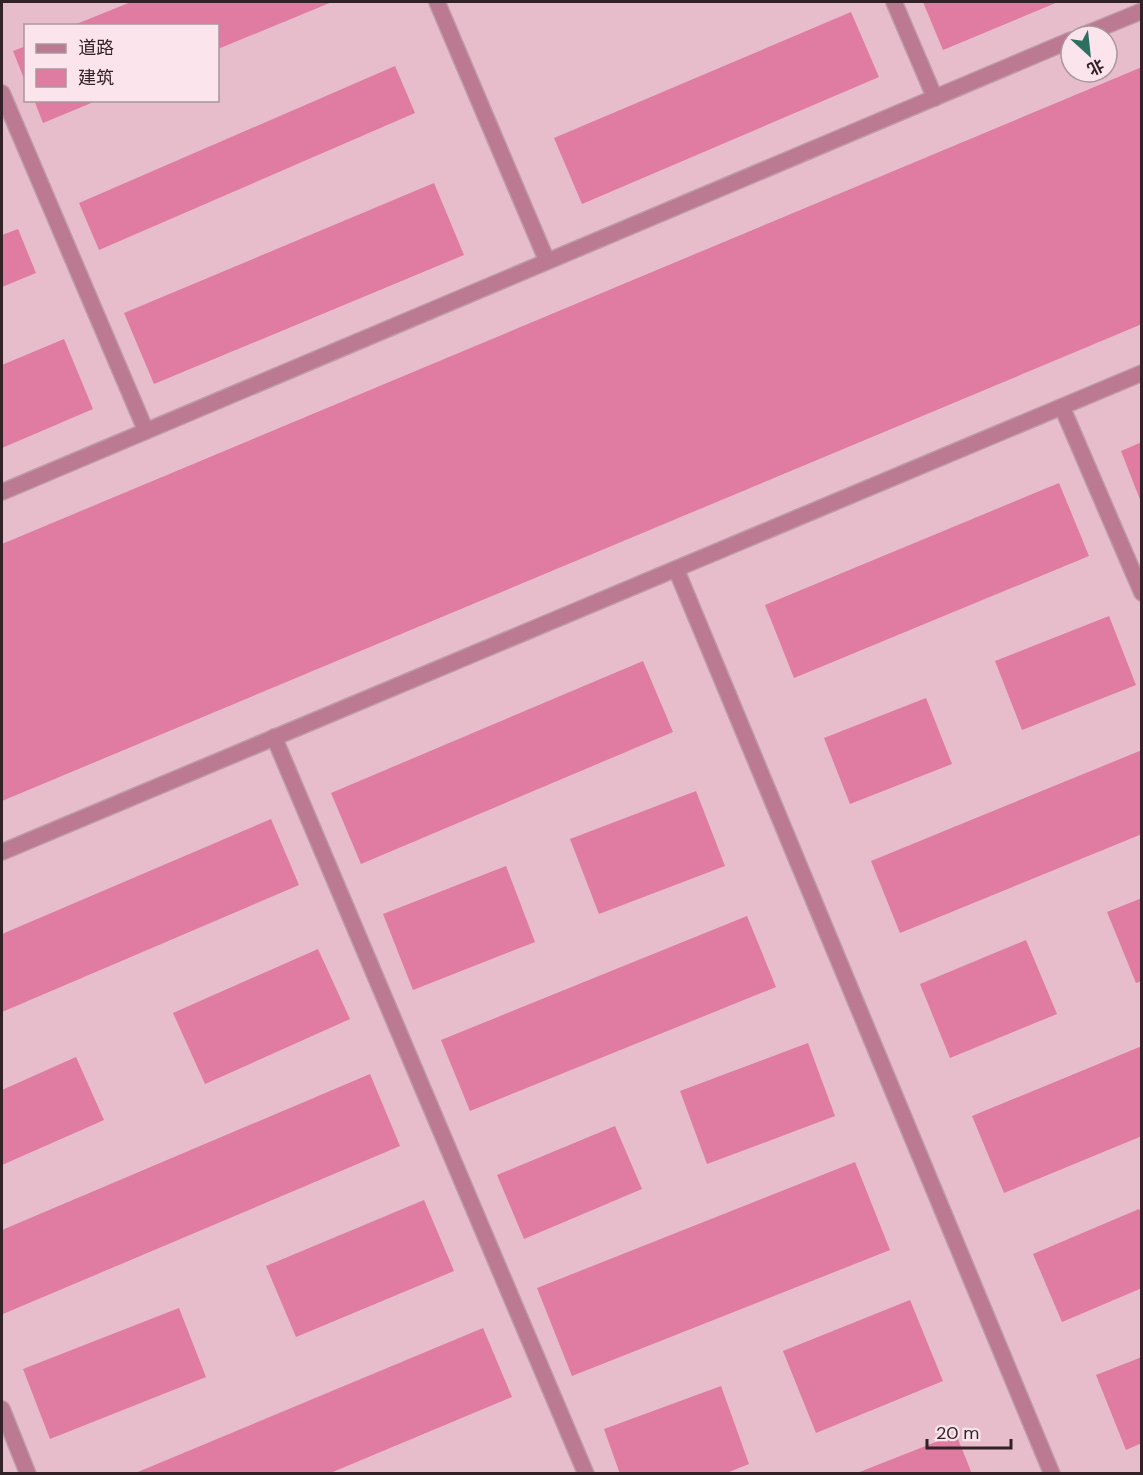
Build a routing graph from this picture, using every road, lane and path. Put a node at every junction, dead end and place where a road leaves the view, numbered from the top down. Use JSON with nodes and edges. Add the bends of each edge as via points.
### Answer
{"nodes":[{"id":1,"x":437,"y":2,"type":"edge"},
{"id":2,"x":894,"y":2,"type":"edge"},
{"id":3,"x":1142,"y":10,"type":"edge"},
{"id":4,"x":1109,"y":24,"type":"edge"},
{"id":5,"x":1059,"y":45,"type":"edge"},
{"id":6,"x":2,"y":93,"type":"edge"},
{"id":7,"x":935,"y":98,"type":"junction"},
{"id":8,"x":548,"y":261,"type":"junction"},
{"id":9,"x":1142,"y":373,"type":"edge"},
{"id":10,"x":1062,"y":406,"type":"junction"},
{"id":11,"x":146,"y":431,"type":"junction"},
{"id":12,"x":2,"y":492,"type":"edge"},
{"id":13,"x":676,"y":569,"type":"junction"},
{"id":14,"x":1142,"y":593,"type":"edge"},
{"id":15,"x":274,"y":737,"type":"junction"},
{"id":16,"x":2,"y":852,"type":"edge"},
{"id":17,"x":2,"y":1409,"type":"edge"},
{"id":18,"x":28,"y":1473,"type":"edge"},
{"id":19,"x":586,"y":1473,"type":"edge"},
{"id":20,"x":1052,"y":1473,"type":"edge"}],
"edges":[{"from":1,"to":8,"type":"street"},
{"from":2,"to":7,"type":"street"},
{"from":3,"to":4,"type":"street"},
{"from":5,"to":7,"type":"street"},
{"from":6,"to":11,"type":"street"},
{"from":7,"to":8,"type":"street"},
{"from":8,"to":11,"type":"street"},
{"from":9,"to":10,"type":"street"},
{"from":10,"to":13,"type":"street"},
{"from":10,"to":14,"type":"street"},
{"from":11,"to":12,"type":"street"},
{"from":13,"to":15,"type":"street"},
{"from":13,"to":20,"type":"street"},
{"from":15,"to":16,"type":"street"},
{"from":15,"to":19,"type":"street"},
{"from":17,"to":18,"type":"street"}]}
